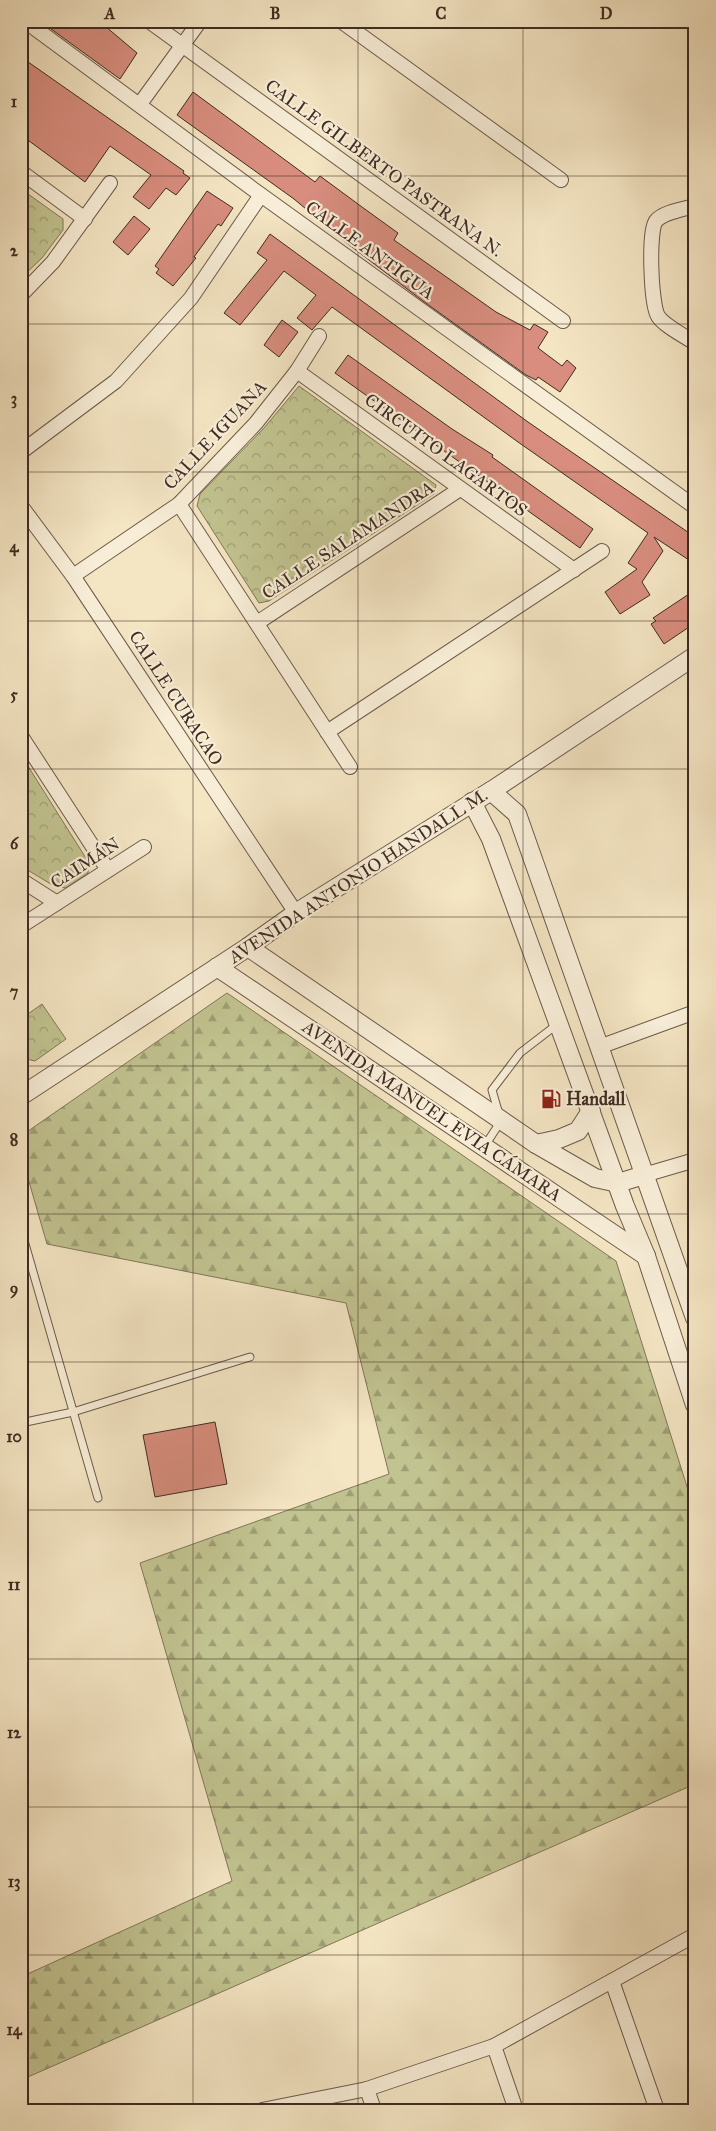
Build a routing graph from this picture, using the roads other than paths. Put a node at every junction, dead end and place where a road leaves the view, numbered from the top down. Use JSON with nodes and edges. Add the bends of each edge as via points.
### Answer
{"nodes":[{"id":1,"x":24,"y":21,"type":"edge"},
{"id":2,"x":149,"y":21,"type":"edge"},
{"id":3,"x":200,"y":21,"type":"edge"},
{"id":4,"x":342,"y":21,"type":"edge"},
{"id":5,"x":182,"y":46,"type":"junction"},
{"id":6,"x":140,"y":104,"type":"junction"},
{"id":7,"x":21,"y":172,"type":"edge"},
{"id":8,"x":561,"y":180,"type":"dead end"},
{"id":9,"x":110,"y":182,"type":"dead end"},
{"id":10,"x":261,"y":195,"type":"junction"},
{"id":11,"x":695,"y":206,"type":"edge"},
{"id":12,"x":85,"y":218,"type":"junction"},
{"id":13,"x":21,"y":296,"type":"edge"},
{"id":14,"x":563,"y":321,"type":"dead end"},
{"id":15,"x":319,"y":336,"type":"dead end"},
{"id":16,"x":695,"y":343,"type":"edge"},
{"id":17,"x":297,"y":372,"type":"junction"},
{"id":18,"x":21,"y":452,"type":"edge"},
{"id":19,"x":460,"y":489,"type":"junction"},
{"id":20,"x":179,"y":504,"type":"junction"},
{"id":21,"x":21,"y":506,"type":"edge"},
{"id":22,"x":695,"y":507,"type":"edge"},
{"id":23,"x":602,"y":551,"type":"dead end"},
{"id":24,"x":574,"y":570,"type":"junction"},
{"id":25,"x":73,"y":576,"type":"junction"},
{"id":26,"x":257,"y":623,"type":"junction"},
{"id":27,"x":695,"y":656,"type":"edge"},
{"id":28,"x":327,"y":732,"type":"junction"},
{"id":29,"x":21,"y":736,"type":"edge"},
{"id":30,"x":350,"y":767,"type":"dead end"},
{"id":31,"x":491,"y":790,"type":"junction"},
{"id":32,"x":472,"y":802,"type":"junction"},
{"id":33,"x":144,"y":847,"type":"dead end"},
{"id":34,"x":108,"y":870,"type":"junction"},
{"id":35,"x":21,"y":880,"type":"edge"},
{"id":36,"x":57,"y":903,"type":"junction"},
{"id":37,"x":296,"y":913,"type":"junction"},
{"id":38,"x":21,"y":926,"type":"edge"},
{"id":39,"x":248,"y":947,"type":"junction"},
{"id":40,"x":218,"y":967,"type":"junction"},
{"id":41,"x":695,"y":1012,"type":"edge"},
{"id":42,"x":559,"y":1023,"type":"junction"},
{"id":43,"x":599,"y":1047,"type":"junction"},
{"id":44,"x":24,"y":1089,"type":"edge"},
{"id":45,"x":591,"y":1111,"type":"junction"},
{"id":46,"x":502,"y":1121,"type":"junction"},
{"id":47,"x":536,"y":1144,"type":"junction"},
{"id":48,"x":484,"y":1146,"type":"junction"},
{"id":49,"x":695,"y":1160,"type":"edge"},
{"id":50,"x":644,"y":1175,"type":"junction"},
{"id":51,"x":618,"y":1183,"type":"junction"},
{"id":52,"x":21,"y":1230,"type":"edge"},
{"id":53,"x":646,"y":1256,"type":"junction"},
{"id":54,"x":695,"y":1318,"type":"edge"},
{"id":55,"x":250,"y":1358,"type":"dead end"},
{"id":56,"x":695,"y":1405,"type":"edge"},
{"id":57,"x":73,"y":1412,"type":"junction"},
{"id":58,"x":21,"y":1423,"type":"edge"},
{"id":59,"x":98,"y":1498,"type":"dead end"},
{"id":60,"x":695,"y":1935,"type":"edge"},
{"id":61,"x":612,"y":1981,"type":"junction"},
{"id":62,"x":494,"y":2046,"type":"junction"},
{"id":63,"x":367,"y":2089,"type":"junction"},
{"id":64,"x":262,"y":2110,"type":"edge"},
{"id":65,"x":374,"y":2110,"type":"edge"},
{"id":66,"x":516,"y":2110,"type":"edge"},
{"id":67,"x":656,"y":2110,"type":"edge"}],
"edges":[{"from":1,"to":6,"type":"street","name":"CALLE ANTIGUA"},
{"from":2,"to":5,"type":"street","name":"CALLE GILBERTO PASTRANA N."},
{"from":3,"to":5,"type":"street"},
{"from":4,"to":8,"type":"street"},
{"from":5,"to":6,"type":"street"},
{"from":5,"to":14,"type":"street","name":"CALLE GILBERTO PASTRANA N."},
{"from":6,"to":10,"type":"street","name":"CALLE ANTIGUA"},
{"from":7,"to":12,"type":"street"},
{"from":9,"to":12,"type":"street"},
{"from":10,"to":18,"type":"street","via":[[191,298],[116,381]]},
{"from":10,"to":22,"type":"street","name":"CALLE ANTIGUA"},
{"from":11,"to":16,"type":"street","via":[[662,216],[656,221],[652,233],[654,303],[658,316]]},
{"from":12,"to":13,"type":"street","via":[[53,262]]},
{"from":15,"to":17,"type":"street","name":"CALLE IGUANA"},
{"from":17,"to":19,"type":"street","name":"CIRCUITO LAGARTOS"},
{"from":17,"to":20,"type":"street","name":"CALLE IGUANA","via":[[256,423]]},
{"from":19,"to":24,"type":"street","name":"CIRCUITO LAGARTOS"},
{"from":19,"to":26,"type":"street","name":"CALLE SALAMANDRA"},
{"from":20,"to":25,"type":"street","name":"CALLE IGUANA"},
{"from":20,"to":26,"type":"street"},
{"from":21,"to":25,"type":"street","name":"CALLE CURACAO"},
{"from":23,"to":24,"type":"street"},
{"from":24,"to":28,"type":"street"},
{"from":25,"to":37,"type":"street","name":"CALLE CURACAO"},
{"from":26,"to":28,"type":"street"},
{"from":27,"to":31,"type":"street","name":"AVENIDA ANTONIO HANDALL M."},
{"from":28,"to":30,"type":"street"},
{"from":29,"to":34,"type":"street"},
{"from":31,"to":32,"type":"street","name":"AVENIDA ANTONIO HANDALL M."},
{"from":31,"to":43,"type":"street","via":[[517,814]]},
{"from":32,"to":37,"type":"street","name":"AVENIDA ANTONIO HANDALL M."},
{"from":32,"to":42,"type":"street","via":[[491,839]]},
{"from":33,"to":34,"type":"street","name":"CAIMÁN"},
{"from":34,"to":36,"type":"street","name":"CAIMÁN"},
{"from":35,"to":36,"type":"street"},
{"from":36,"to":38,"type":"street","name":"CAIMÁN"},
{"from":37,"to":39,"type":"street","name":"AVENIDA ANTONIO HANDALL M."},
{"from":39,"to":40,"type":"street","name":"AVENIDA ANTONIO HANDALL M."},
{"from":39,"to":46,"type":"street","name":"AVENIDA MANUEL EVIA CÁMARA"},
{"from":40,"to":44,"type":"street","name":"AVENIDA ANTONIO HANDALL M."},
{"from":40,"to":48,"type":"street","name":"AVENIDA MANUEL EVIA CÁMARA"},
{"from":41,"to":43,"type":"street"},
{"from":42,"to":45,"type":"street"},
{"from":42,"to":46,"type":"lane","via":[[520,1053],[492,1090]]},
{"from":43,"to":50,"type":"street"},
{"from":45,"to":47,"type":"street","via":[[578,1131]]},
{"from":45,"to":51,"type":"street"},
{"from":46,"to":47,"type":"street","name":"AVENIDA MANUEL EVIA CÁMARA"},
{"from":46,"to":48,"type":"lane"},
{"from":47,"to":51,"type":"street","name":"AVENIDA MANUEL EVIA CÁMARA","via":[[595,1178]]},
{"from":48,"to":53,"type":"street","name":"AVENIDA MANUEL EVIA CÁMARA"},
{"from":49,"to":50,"type":"street"},
{"from":50,"to":51,"type":"street"},
{"from":50,"to":54,"type":"street"},
{"from":51,"to":53,"type":"street"},
{"from":52,"to":57,"type":"lane"},
{"from":53,"to":56,"type":"street"},
{"from":55,"to":57,"type":"lane"},
{"from":57,"to":58,"type":"lane"},
{"from":57,"to":59,"type":"lane"},
{"from":60,"to":61,"type":"street"},
{"from":61,"to":62,"type":"street"},
{"from":61,"to":67,"type":"street"},
{"from":62,"to":63,"type":"street"},
{"from":62,"to":66,"type":"street"},
{"from":63,"to":64,"type":"street"},
{"from":63,"to":65,"type":"street"}]}
